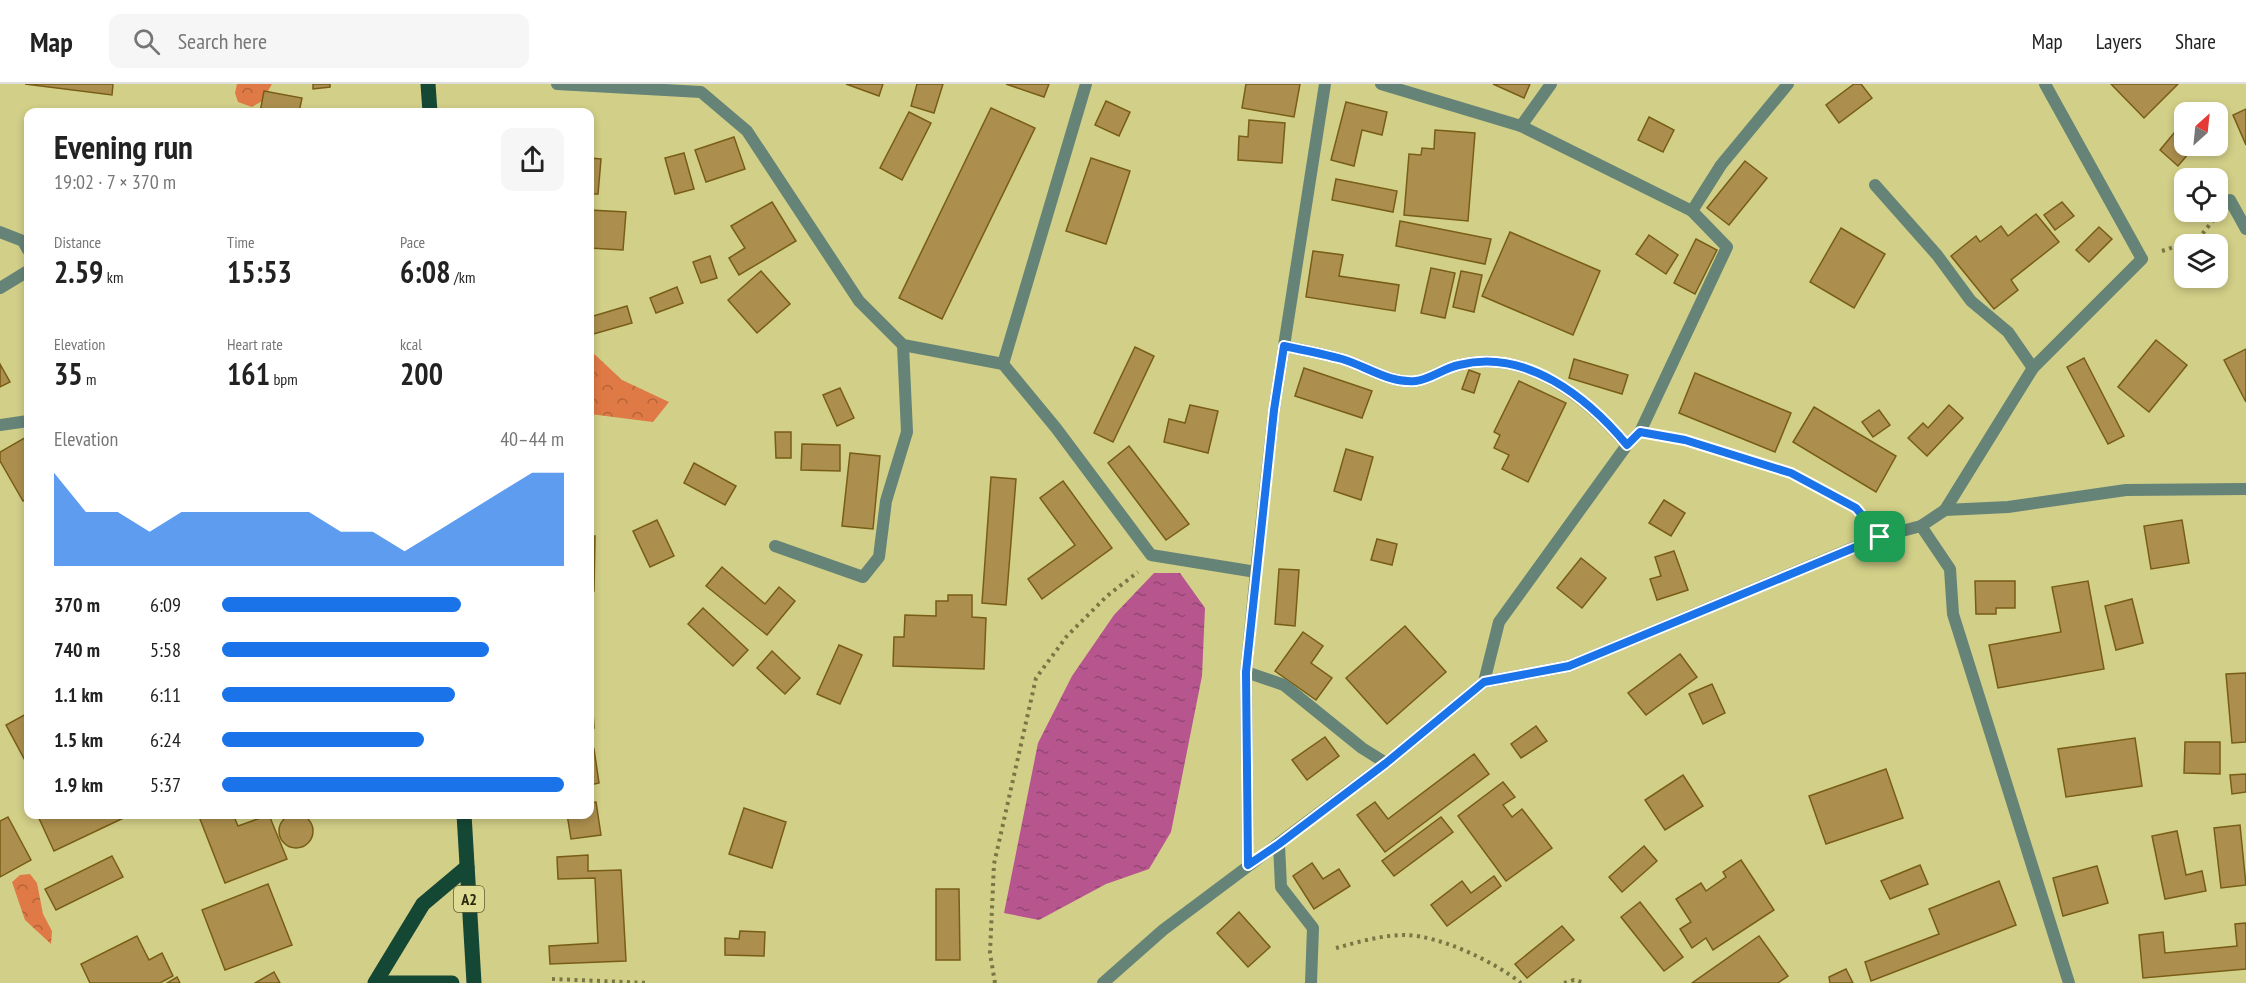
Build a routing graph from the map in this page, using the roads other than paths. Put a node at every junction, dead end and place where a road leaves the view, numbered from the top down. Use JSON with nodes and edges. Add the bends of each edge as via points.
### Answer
{"nodes":[{"id":1,"x":428,"y":84,"type":"edge"},
{"id":2,"x":557,"y":84,"type":"edge"},
{"id":3,"x":1086,"y":84,"type":"edge"},
{"id":4,"x":1325,"y":84,"type":"edge"},
{"id":5,"x":1381,"y":84,"type":"edge"},
{"id":6,"x":1551,"y":84,"type":"edge"},
{"id":7,"x":1788,"y":84,"type":"edge"},
{"id":8,"x":2045,"y":84,"type":"edge"},
{"id":9,"x":430,"y":108,"type":"edge"},
{"id":10,"x":1521,"y":126,"type":"junction"},
{"id":11,"x":1875,"y":185,"type":"dead end"},
{"id":12,"x":2230,"y":200,"type":"road end"},
{"id":13,"x":1692,"y":211,"type":"junction"},
{"id":14,"x":2246,"y":229,"type":"edge"},
{"id":15,"x":0,"y":232,"type":"edge"},
{"id":16,"x":24,"y":243,"type":"edge"},
{"id":17,"x":24,"y":273,"type":"edge"},
{"id":18,"x":0,"y":288,"type":"edge"},
{"id":19,"x":903,"y":345,"type":"junction"},
{"id":20,"x":1284,"y":346,"type":"junction"},
{"id":21,"x":1003,"y":364,"type":"junction"},
{"id":22,"x":2033,"y":368,"type":"junction"},
{"id":23,"x":24,"y":422,"type":"edge"},
{"id":24,"x":0,"y":425,"type":"edge"},
{"id":25,"x":1627,"y":445,"type":"junction"},
{"id":26,"x":2246,"y":489,"type":"edge"},
{"id":27,"x":1945,"y":510,"type":"junction"},
{"id":28,"x":1921,"y":526,"type":"junction"},
{"id":29,"x":775,"y":546,"type":"dead end"},
{"id":30,"x":1256,"y":572,"type":"junction"},
{"id":31,"x":1246,"y":672,"type":"junction"},
{"id":32,"x":1484,"y":682,"type":"junction"},
{"id":33,"x":1386,"y":763,"type":"junction"},
{"id":34,"x":464,"y":819,"type":"edge"},
{"id":35,"x":1279,"y":844,"type":"junction"},
{"id":36,"x":1248,"y":865,"type":"junction"},
{"id":37,"x":467,"y":867,"type":"junction"},
{"id":38,"x":375,"y":983,"type":"edge"},
{"id":39,"x":382,"y":983,"type":"edge"},
{"id":40,"x":452,"y":983,"type":"edge"},
{"id":41,"x":474,"y":983,"type":"edge"},
{"id":42,"x":1103,"y":983,"type":"edge"},
{"id":43,"x":1311,"y":983,"type":"edge"},
{"id":44,"x":2068,"y":983,"type":"edge"}],
"edges":[{"from":1,"to":9,"type":"main road"},
{"from":2,"to":19,"type":"street","via":[[701,92],[747,131],[859,301]]},
{"from":3,"to":21,"type":"street"},
{"from":4,"to":20,"type":"street"},
{"from":5,"to":10,"type":"street"},
{"from":6,"to":10,"type":"street"},
{"from":7,"to":13,"type":"street","via":[[1721,165]]},
{"from":8,"to":22,"type":"street","via":[[2142,259]]},
{"from":10,"to":13,"type":"street"},
{"from":11,"to":22,"type":"street","via":[[1937,255],[1971,301],[2008,332]]},
{"from":12,"to":14,"type":"street"},
{"from":13,"to":25,"type":"street","via":[[1726,247],[1640,432]]},
{"from":15,"to":16,"type":"street"},
{"from":17,"to":18,"type":"street"},
{"from":19,"to":21,"type":"street"},
{"from":19,"to":29,"type":"street","via":[[907,432],[885,501],[879,557],[863,577]]},
{"from":20,"to":25,"type":"street","via":[[1343,360],[1388,378],[1416,381],[1459,365],[1492,360],[1550,376],[1606,420]]},
{"from":20,"to":30,"type":"street"},
{"from":21,"to":30,"type":"street","via":[[1151,555]]},
{"from":22,"to":27,"type":"street"},
{"from":23,"to":24,"type":"street"},
{"from":25,"to":32,"type":"street","via":[[1499,622]]},
{"from":26,"to":27,"type":"street","via":[[2126,490],[2008,507]]},
{"from":27,"to":28,"type":"street"},
{"from":28,"to":32,"type":"street","via":[[1880,537],[1569,666]]},
{"from":28,"to":44,"type":"street","via":[[1950,569],[1953,614]]},
{"from":30,"to":31,"type":"street"},
{"from":31,"to":33,"type":"street","via":[[1284,685]]},
{"from":31,"to":36,"type":"street"},
{"from":32,"to":33,"type":"street"},
{"from":33,"to":35,"type":"street"},
{"from":34,"to":37,"type":"main road","number":"A2"},
{"from":35,"to":36,"type":"street"},
{"from":35,"to":43,"type":"street","via":[[1281,887],[1313,928]]},
{"from":36,"to":42,"type":"street","via":[[1163,930]]},
{"from":37,"to":38,"type":"main road","via":[[423,904]]},
{"from":37,"to":41,"type":"main road","number":"A2"},
{"from":39,"to":40,"type":"main road"}]}
